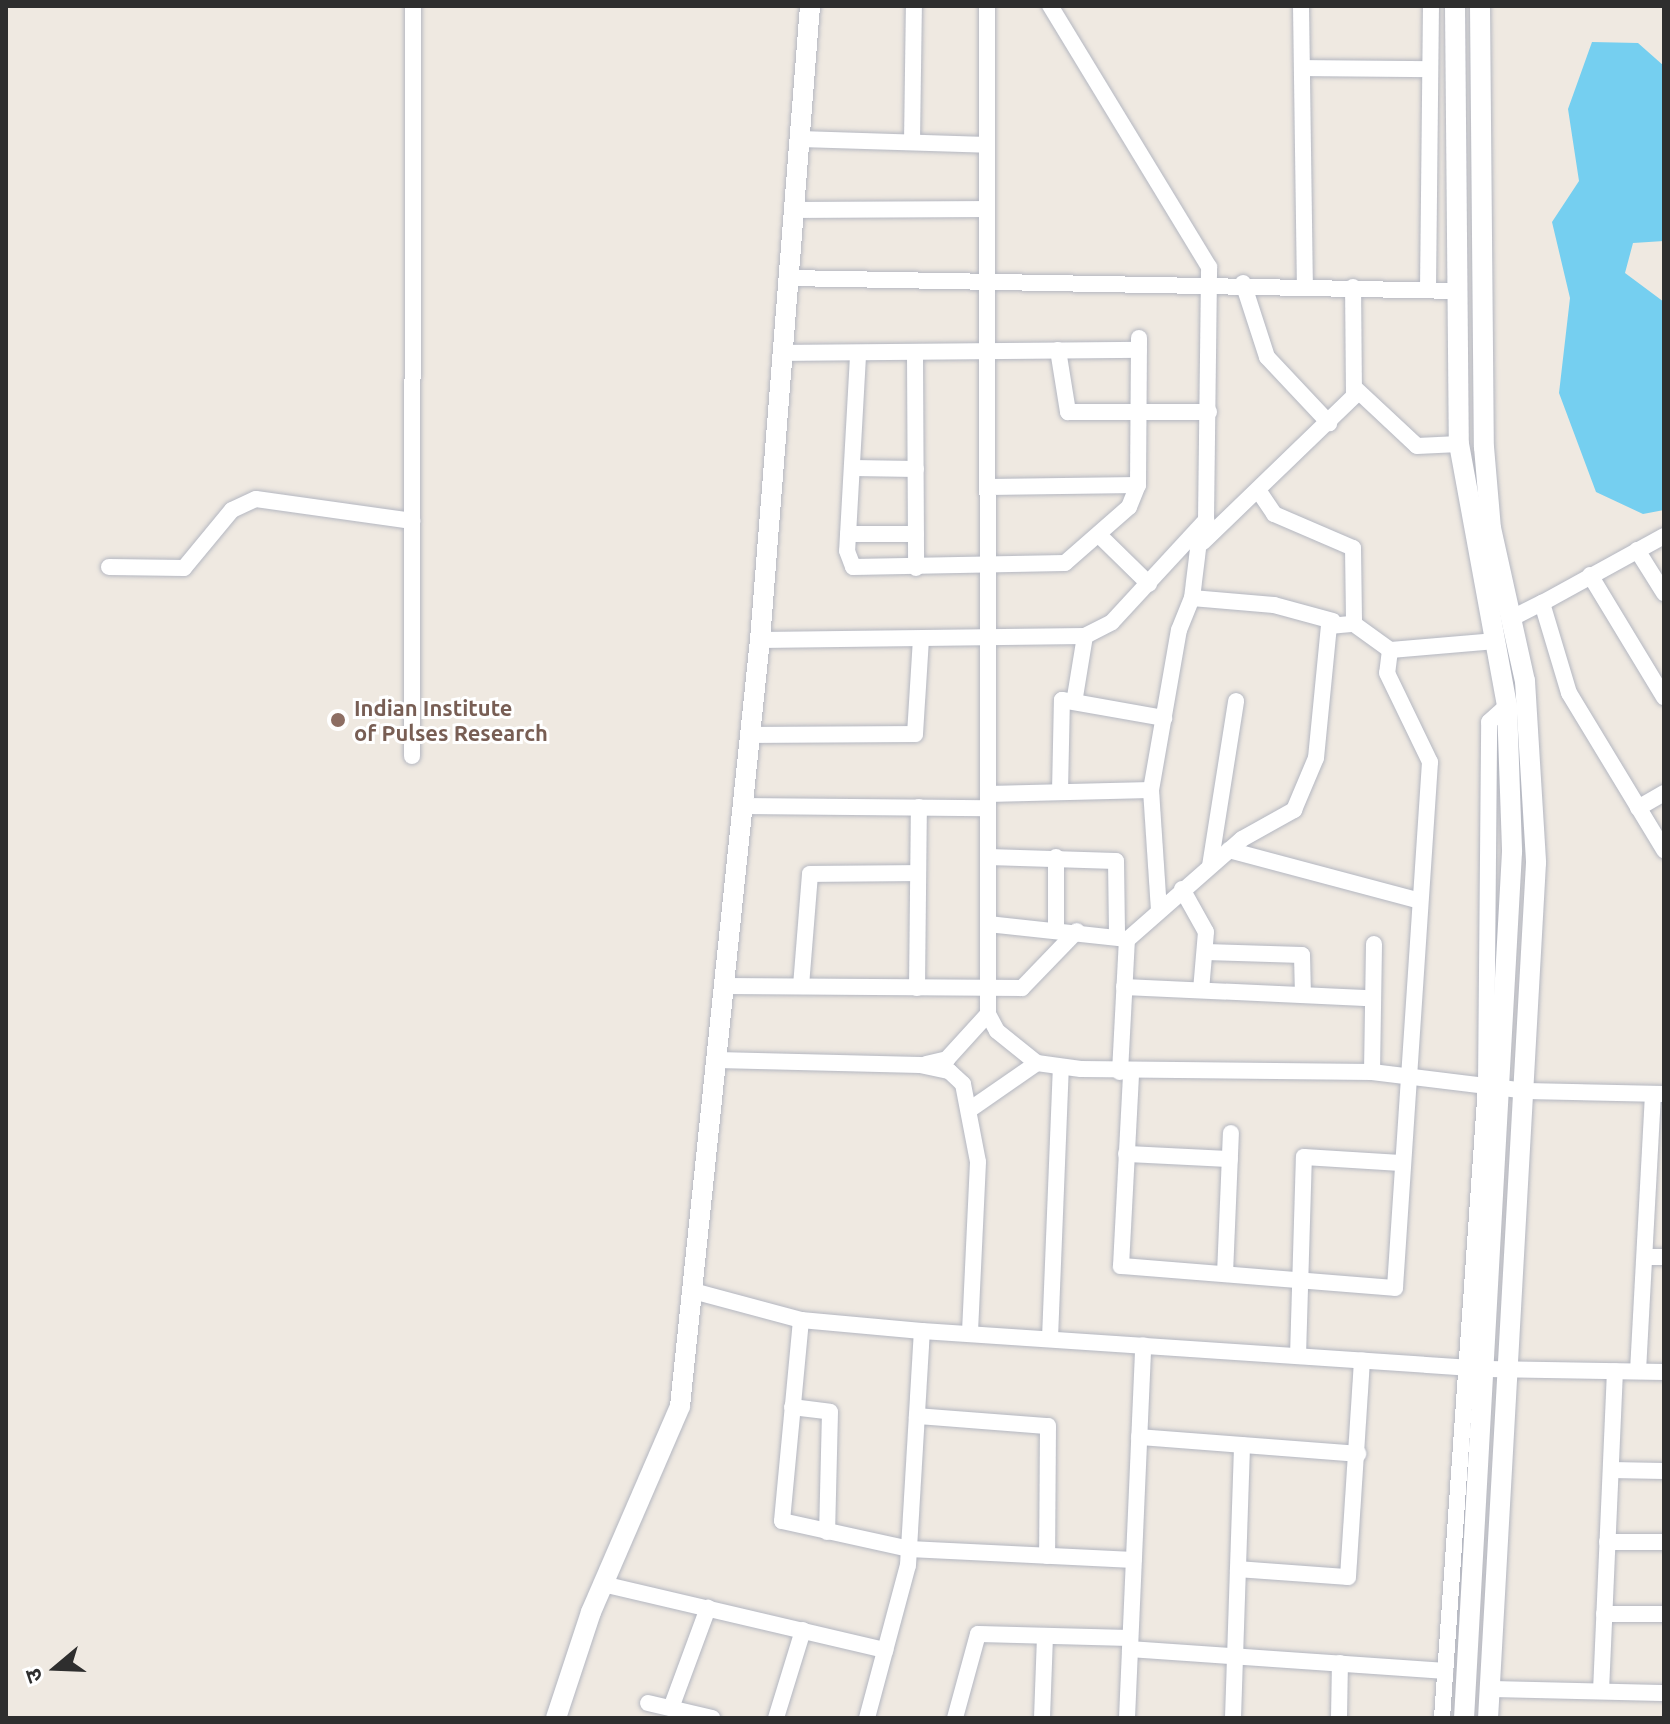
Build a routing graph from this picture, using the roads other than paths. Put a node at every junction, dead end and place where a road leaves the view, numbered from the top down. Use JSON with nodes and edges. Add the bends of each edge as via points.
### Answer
{"nodes":[{"id":1,"x":413,"y":6,"type":"edge"},
{"id":2,"x":810,"y":6,"type":"edge"},
{"id":3,"x":914,"y":6,"type":"edge"},
{"id":4,"x":987,"y":6,"type":"edge"},
{"id":5,"x":1050,"y":6,"type":"edge"},
{"id":6,"x":1301,"y":6,"type":"edge"},
{"id":7,"x":1431,"y":6,"type":"edge"},
{"id":8,"x":1455,"y":6,"type":"edge"},
{"id":9,"x":1480,"y":6,"type":"edge"},
{"id":10,"x":1303,"y":68,"type":"junction"},
{"id":11,"x":1430,"y":69,"type":"junction"},
{"id":12,"x":800,"y":139,"type":"junction"},
{"id":13,"x":912,"y":142,"type":"junction"},
{"id":14,"x":987,"y":145,"type":"junction"},
{"id":15,"x":987,"y":209,"type":"junction"},
{"id":16,"x":795,"y":210,"type":"junction"},
{"id":17,"x":789,"y":278,"type":"junction"},
{"id":18,"x":987,"y":281,"type":"junction"},
{"id":19,"x":1211,"y":281,"type":"junction"},
{"id":20,"x":1243,"y":283,"type":"junction"},
{"id":21,"x":1305,"y":285,"type":"junction"},
{"id":22,"x":1353,"y":287,"type":"junction"},
{"id":23,"x":1428,"y":290,"type":"junction"},
{"id":24,"x":1458,"y":291,"type":"junction"},
{"id":25,"x":1058,"y":350,"type":"junction"},
{"id":26,"x":989,"y":351,"type":"junction"},
{"id":27,"x":783,"y":353,"type":"junction"},
{"id":28,"x":915,"y":355,"type":"junction"},
{"id":29,"x":858,"y":356,"type":"junction"},
{"id":30,"x":1356,"y":389,"type":"junction"},
{"id":31,"x":1139,"y":412,"type":"junction"},
{"id":32,"x":1209,"y":412,"type":"junction"},
{"id":33,"x":1329,"y":423,"type":"junction"},
{"id":34,"x":1459,"y":444,"type":"junction"},
{"id":35,"x":853,"y":468,"type":"junction"},
{"id":36,"x":916,"y":469,"type":"junction"},
{"id":37,"x":1138,"y":485,"type":"junction"},
{"id":38,"x":988,"y":487,"type":"junction"},
{"id":39,"x":1258,"y":490,"type":"junction"},
{"id":40,"x":412,"y":521,"type":"junction"},
{"id":41,"x":848,"y":534,"type":"junction"},
{"id":42,"x":916,"y":534,"type":"junction"},
{"id":43,"x":1099,"y":535,"type":"junction"},
{"id":44,"x":1664,"y":536,"type":"edge"},
{"id":45,"x":1201,"y":538,"type":"junction"},
{"id":46,"x":1637,"y":550,"type":"junction"},
{"id":47,"x":109,"y":567,"type":"dead end"},
{"id":48,"x":916,"y":568,"type":"junction"},
{"id":49,"x":988,"y":570,"type":"junction"},
{"id":50,"x":1590,"y":575,"type":"junction"},
{"id":51,"x":1149,"y":584,"type":"junction"},
{"id":52,"x":1664,"y":593,"type":"edge"},
{"id":53,"x":1192,"y":598,"type":"junction"},
{"id":54,"x":1542,"y":603,"type":"junction"},
{"id":55,"x":1512,"y":618,"type":"junction"},
{"id":56,"x":1333,"y":621,"type":"junction"},
{"id":57,"x":1354,"y":624,"type":"junction"},
{"id":58,"x":1085,"y":636,"type":"junction"},
{"id":59,"x":988,"y":637,"type":"junction"},
{"id":60,"x":921,"y":639,"type":"junction"},
{"id":61,"x":760,"y":640,"type":"junction"},
{"id":62,"x":1494,"y":641,"type":"junction"},
{"id":63,"x":1390,"y":650,"type":"junction"},
{"id":64,"x":1075,"y":697,"type":"junction"},
{"id":65,"x":1664,"y":697,"type":"edge"},
{"id":66,"x":1236,"y":701,"type":"dead end"},
{"id":67,"x":1164,"y":718,"type":"junction"},
{"id":68,"x":750,"y":735,"type":"junction"},
{"id":69,"x":412,"y":756,"type":"dead end"},
{"id":70,"x":1151,"y":790,"type":"junction"},
{"id":71,"x":1060,"y":792,"type":"junction"},
{"id":72,"x":1664,"y":793,"type":"edge"},
{"id":73,"x":988,"y":801,"type":"junction"},
{"id":74,"x":742,"y":806,"type":"junction"},
{"id":75,"x":919,"y":807,"type":"junction"},
{"id":76,"x":1638,"y":808,"type":"junction"},
{"id":77,"x":1229,"y":850,"type":"junction"},
{"id":78,"x":1664,"y":850,"type":"edge"},
{"id":79,"x":988,"y":857,"type":"junction"},
{"id":80,"x":1056,"y":857,"type":"junction"},
{"id":81,"x":1210,"y":866,"type":"junction"},
{"id":82,"x":918,"y":873,"type":"junction"},
{"id":83,"x":1182,"y":889,"type":"junction"},
{"id":84,"x":1417,"y":900,"type":"junction"},
{"id":85,"x":1159,"y":909,"type":"junction"},
{"id":86,"x":988,"y":924,"type":"junction"},
{"id":87,"x":1056,"y":927,"type":"junction"},
{"id":88,"x":1077,"y":931,"type":"junction"},
{"id":89,"x":1122,"y":938,"type":"junction"},
{"id":90,"x":1374,"y":944,"type":"dead end"},
{"id":91,"x":1206,"y":952,"type":"junction"},
{"id":92,"x":724,"y":986,"type":"junction"},
{"id":93,"x":801,"y":986,"type":"junction"},
{"id":94,"x":1124,"y":987,"type":"junction"},
{"id":95,"x":917,"y":988,"type":"junction"},
{"id":96,"x":1201,"y":990,"type":"junction"},
{"id":97,"x":988,"y":993,"type":"junction"},
{"id":98,"x":1303,"y":995,"type":"junction"},
{"id":99,"x":1370,"y":998,"type":"junction"},
{"id":100,"x":988,"y":1014,"type":"junction"},
{"id":101,"x":717,"y":1060,"type":"junction"},
{"id":102,"x":1037,"y":1063,"type":"junction"},
{"id":103,"x":920,"y":1065,"type":"junction"},
{"id":104,"x":1061,"y":1067,"type":"junction"},
{"id":105,"x":1126,"y":1072,"type":"junction"},
{"id":106,"x":1372,"y":1072,"type":"junction"},
{"id":107,"x":1407,"y":1076,"type":"junction"},
{"id":108,"x":1494,"y":1086,"type":"junction"},
{"id":109,"x":1526,"y":1091,"type":"junction"},
{"id":110,"x":1658,"y":1094,"type":"edge"},
{"id":111,"x":972,"y":1108,"type":"junction"},
{"id":112,"x":1231,"y":1133,"type":"dead end"},
{"id":113,"x":1126,"y":1154,"type":"junction"},
{"id":114,"x":1230,"y":1159,"type":"junction"},
{"id":115,"x":1401,"y":1163,"type":"junction"},
{"id":116,"x":1645,"y":1257,"type":"junction"},
{"id":117,"x":1664,"y":1257,"type":"edge"},
{"id":118,"x":1225,"y":1274,"type":"junction"},
{"id":119,"x":1300,"y":1281,"type":"junction"},
{"id":120,"x":693,"y":1291,"type":"junction"},
{"id":121,"x":801,"y":1320,"type":"junction"},
{"id":122,"x":922,"y":1331,"type":"junction"},
{"id":123,"x":970,"y":1332,"type":"junction"},
{"id":124,"x":1050,"y":1338,"type":"junction"},
{"id":125,"x":1143,"y":1345,"type":"junction"},
{"id":126,"x":1298,"y":1356,"type":"junction"},
{"id":127,"x":1362,"y":1360,"type":"junction"},
{"id":128,"x":1479,"y":1368,"type":"junction"},
{"id":129,"x":1511,"y":1370,"type":"junction"},
{"id":130,"x":1615,"y":1371,"type":"junction"},
{"id":131,"x":1638,"y":1371,"type":"junction"},
{"id":132,"x":1664,"y":1372,"type":"edge"},
{"id":133,"x":792,"y":1407,"type":"junction"},
{"id":134,"x":917,"y":1416,"type":"junction"},
{"id":135,"x":1139,"y":1437,"type":"junction"},
{"id":136,"x":1242,"y":1445,"type":"junction"},
{"id":137,"x":1358,"y":1454,"type":"junction"},
{"id":138,"x":1611,"y":1470,"type":"junction"},
{"id":139,"x":1664,"y":1471,"type":"edge"},
{"id":140,"x":827,"y":1532,"type":"junction"},
{"id":141,"x":1607,"y":1542,"type":"junction"},
{"id":142,"x":1664,"y":1542,"type":"edge"},
{"id":143,"x":909,"y":1549,"type":"junction"},
{"id":144,"x":1047,"y":1556,"type":"junction"},
{"id":145,"x":1134,"y":1560,"type":"junction"},
{"id":146,"x":1238,"y":1569,"type":"junction"},
{"id":147,"x":603,"y":1584,"type":"junction"},
{"id":148,"x":708,"y":1608,"type":"junction"},
{"id":149,"x":1604,"y":1614,"type":"junction"},
{"id":150,"x":1664,"y":1614,"type":"edge"},
{"id":151,"x":803,"y":1630,"type":"junction"},
{"id":152,"x":1045,"y":1637,"type":"junction"},
{"id":153,"x":1130,"y":1644,"type":"junction"},
{"id":154,"x":885,"y":1650,"type":"junction"},
{"id":155,"x":1235,"y":1656,"type":"junction"},
{"id":156,"x":1340,"y":1663,"type":"junction"},
{"id":157,"x":1445,"y":1671,"type":"junction"},
{"id":158,"x":1490,"y":1689,"type":"junction"},
{"id":159,"x":1601,"y":1691,"type":"junction"},
{"id":160,"x":1664,"y":1693,"type":"edge"},
{"id":161,"x":648,"y":1703,"type":"dead end"},
{"id":162,"x":671,"y":1708,"type":"junction"},
{"id":163,"x":556,"y":1718,"type":"edge"},
{"id":164,"x":712,"y":1718,"type":"edge"},
{"id":165,"x":776,"y":1718,"type":"edge"},
{"id":166,"x":867,"y":1718,"type":"edge"},
{"id":167,"x":955,"y":1718,"type":"edge"},
{"id":168,"x":1042,"y":1718,"type":"edge"},
{"id":169,"x":1127,"y":1718,"type":"edge"},
{"id":170,"x":1233,"y":1718,"type":"edge"},
{"id":171,"x":1339,"y":1718,"type":"edge"},
{"id":172,"x":1442,"y":1718,"type":"edge"},
{"id":173,"x":1464,"y":1718,"type":"edge"},
{"id":174,"x":1488,"y":1718,"type":"edge"}],
"edges":[{"from":1,"to":40,"type":"street"},
{"from":2,"to":12,"type":"street"},
{"from":3,"to":13,"type":"street"},
{"from":4,"to":14,"type":"street"},
{"from":5,"to":19,"type":"street","via":[[1205,259]]},
{"from":6,"to":10,"type":"street"},
{"from":7,"to":11,"type":"street"},
{"from":8,"to":24,"type":"street"},
{"from":9,"to":55,"type":"street","via":[[1484,432],[1491,528]]},
{"from":10,"to":11,"type":"street"},
{"from":10,"to":21,"type":"street"},
{"from":11,"to":23,"type":"street"},
{"from":12,"to":13,"type":"street"},
{"from":12,"to":16,"type":"street"},
{"from":13,"to":14,"type":"street"},
{"from":14,"to":15,"type":"street"},
{"from":15,"to":16,"type":"street"},
{"from":15,"to":18,"type":"street"},
{"from":16,"to":17,"type":"street"},
{"from":17,"to":18,"type":"street"},
{"from":17,"to":27,"type":"street"},
{"from":18,"to":19,"type":"street"},
{"from":18,"to":26,"type":"street"},
{"from":19,"to":20,"type":"street"},
{"from":19,"to":32,"type":"street"},
{"from":20,"to":21,"type":"street"},
{"from":20,"to":33,"type":"street","via":[[1267,357]]},
{"from":21,"to":22,"type":"street"},
{"from":22,"to":23,"type":"street"},
{"from":22,"to":30,"type":"street"},
{"from":23,"to":24,"type":"street"},
{"from":24,"to":34,"type":"street"},
{"from":25,"to":26,"type":"street"},
{"from":25,"to":31,"type":"street","via":[[1064,410]]},
{"from":25,"to":31,"type":"street","via":[[1139,344]]},
{"from":26,"to":28,"type":"street"},
{"from":26,"to":38,"type":"street"},
{"from":27,"to":29,"type":"street"},
{"from":27,"to":61,"type":"street"},
{"from":28,"to":29,"type":"street"},
{"from":28,"to":36,"type":"street"},
{"from":29,"to":35,"type":"street"},
{"from":30,"to":33,"type":"street"},
{"from":30,"to":34,"type":"street","via":[[1417,446]]},
{"from":31,"to":32,"type":"street"},
{"from":31,"to":37,"type":"street"},
{"from":32,"to":45,"type":"street","via":[[1210,507]]},
{"from":33,"to":39,"type":"street"},
{"from":34,"to":62,"type":"street"},
{"from":35,"to":36,"type":"street"},
{"from":35,"to":41,"type":"street"},
{"from":36,"to":42,"type":"street"},
{"from":37,"to":38,"type":"street"},
{"from":37,"to":43,"type":"street","via":[[1134,501]]},
{"from":38,"to":49,"type":"street"},
{"from":39,"to":45,"type":"street"},
{"from":39,"to":57,"type":"street","via":[[1274,514],[1353,548]]},
{"from":40,"to":47,"type":"street","via":[[256,499],[232,510],[184,568]]},
{"from":40,"to":69,"type":"street"},
{"from":41,"to":42,"type":"street"},
{"from":41,"to":48,"type":"street","via":[[853,567]]},
{"from":42,"to":48,"type":"street"},
{"from":43,"to":49,"type":"street","via":[[1065,563]]},
{"from":43,"to":51,"type":"street"},
{"from":44,"to":46,"type":"street"},
{"from":45,"to":51,"type":"street"},
{"from":45,"to":53,"type":"street"},
{"from":46,"to":50,"type":"street"},
{"from":46,"to":52,"type":"street"},
{"from":48,"to":49,"type":"street"},
{"from":49,"to":59,"type":"street"},
{"from":50,"to":54,"type":"street"},
{"from":50,"to":65,"type":"street"},
{"from":51,"to":58,"type":"street","via":[[1112,622]]},
{"from":53,"to":56,"type":"street","via":[[1274,605]]},
{"from":53,"to":67,"type":"street"},
{"from":54,"to":55,"type":"street"},
{"from":54,"to":76,"type":"street","via":[[1564,684]]},
{"from":55,"to":109,"type":"street","via":[[1533,762]]},
{"from":56,"to":57,"type":"street"},
{"from":56,"to":77,"type":"street","via":[[1313,732],[1316,758],[1299,801]]},
{"from":57,"to":63,"type":"street"},
{"from":58,"to":59,"type":"street"},
{"from":58,"to":64,"type":"street"},
{"from":59,"to":60,"type":"street"},
{"from":59,"to":73,"type":"street"},
{"from":60,"to":61,"type":"street"},
{"from":60,"to":68,"type":"street","via":[[915,734]]},
{"from":61,"to":68,"type":"street"},
{"from":62,"to":63,"type":"street"},
{"from":62,"to":108,"type":"street","via":[[1507,706],[1512,852]]},
{"from":63,"to":84,"type":"street","via":[[1387,673],[1427,742],[1430,762]]},
{"from":64,"to":67,"type":"street"},
{"from":64,"to":71,"type":"street","via":[[1061,706]]},
{"from":66,"to":81,"type":"street"},
{"from":67,"to":70,"type":"street"},
{"from":68,"to":74,"type":"street"},
{"from":70,"to":71,"type":"street"},
{"from":70,"to":85,"type":"street"},
{"from":71,"to":73,"type":"street"},
{"from":72,"to":76,"type":"street"},
{"from":73,"to":75,"type":"street"},
{"from":73,"to":79,"type":"street"},
{"from":74,"to":75,"type":"street"},
{"from":74,"to":92,"type":"street"},
{"from":75,"to":82,"type":"street"},
{"from":76,"to":78,"type":"street"},
{"from":77,"to":81,"type":"street"},
{"from":77,"to":84,"type":"street"},
{"from":79,"to":80,"type":"street"},
{"from":79,"to":86,"type":"street"},
{"from":80,"to":87,"type":"street"},
{"from":80,"to":89,"type":"street","via":[[1116,861]]},
{"from":81,"to":83,"type":"street"},
{"from":82,"to":93,"type":"street","via":[[810,874]]},
{"from":82,"to":95,"type":"street"},
{"from":83,"to":85,"type":"street"},
{"from":83,"to":91,"type":"street","via":[[1203,922]]},
{"from":84,"to":107,"type":"street"},
{"from":85,"to":89,"type":"street"},
{"from":86,"to":87,"type":"street"},
{"from":86,"to":97,"type":"street"},
{"from":87,"to":88,"type":"street"},
{"from":88,"to":89,"type":"street"},
{"from":88,"to":97,"type":"street","via":[[1034,981]]},
{"from":89,"to":94,"type":"street"},
{"from":90,"to":99,"type":"street"},
{"from":91,"to":96,"type":"street"},
{"from":91,"to":98,"type":"street","via":[[1302,955]]},
{"from":92,"to":93,"type":"street"},
{"from":92,"to":101,"type":"street"},
{"from":93,"to":95,"type":"street"},
{"from":94,"to":96,"type":"street"},
{"from":94,"to":105,"type":"street"},
{"from":95,"to":97,"type":"street"},
{"from":96,"to":98,"type":"street"},
{"from":97,"to":100,"type":"street"},
{"from":98,"to":99,"type":"street"},
{"from":99,"to":106,"type":"street"},
{"from":100,"to":102,"type":"street","via":[[1016,1052]]},
{"from":100,"to":103,"type":"street","via":[[947,1059]]},
{"from":101,"to":103,"type":"street"},
{"from":101,"to":120,"type":"street"},
{"from":102,"to":104,"type":"street"},
{"from":102,"to":111,"type":"street"},
{"from":103,"to":111,"type":"street","via":[[949,1071]]},
{"from":104,"to":105,"type":"street"},
{"from":104,"to":124,"type":"street"},
{"from":105,"to":106,"type":"street"},
{"from":105,"to":113,"type":"street"},
{"from":106,"to":107,"type":"street"},
{"from":107,"to":108,"type":"street"},
{"from":107,"to":115,"type":"street"},
{"from":108,"to":109,"type":"street"},
{"from":108,"to":128,"type":"street"},
{"from":109,"to":110,"type":"street"},
{"from":109,"to":129,"type":"street"},
{"from":110,"to":116,"type":"street"},
{"from":111,"to":123,"type":"street","via":[[978,1162]]},
{"from":112,"to":114,"type":"street"},
{"from":113,"to":114,"type":"street"},
{"from":113,"to":118,"type":"street","via":[[1121,1266]]},
{"from":114,"to":118,"type":"street"},
{"from":115,"to":119,"type":"street","via":[[1395,1288]]},
{"from":115,"to":119,"type":"street","via":[[1304,1157]]},
{"from":116,"to":117,"type":"street"},
{"from":116,"to":131,"type":"street"},
{"from":118,"to":119,"type":"street"},
{"from":119,"to":126,"type":"street"},
{"from":120,"to":121,"type":"street"},
{"from":120,"to":147,"type":"street","via":[[680,1406]]},
{"from":121,"to":122,"type":"street"},
{"from":121,"to":133,"type":"street"},
{"from":122,"to":123,"type":"street"},
{"from":122,"to":134,"type":"street"},
{"from":123,"to":124,"type":"street"},
{"from":124,"to":125,"type":"street"},
{"from":125,"to":126,"type":"street"},
{"from":125,"to":135,"type":"street"},
{"from":126,"to":127,"type":"street"},
{"from":127,"to":128,"type":"street"},
{"from":127,"to":137,"type":"street"},
{"from":128,"to":129,"type":"street"},
{"from":128,"to":157,"type":"street"},
{"from":128,"to":173,"type":"street"},
{"from":129,"to":130,"type":"street"},
{"from":129,"to":158,"type":"street"},
{"from":130,"to":131,"type":"street"},
{"from":130,"to":138,"type":"street"},
{"from":131,"to":132,"type":"street"},
{"from":133,"to":140,"type":"street","via":[[830,1412]]},
{"from":133,"to":140,"type":"street","via":[[779,1512],[792,1527]]},
{"from":134,"to":143,"type":"street"},
{"from":134,"to":144,"type":"street","via":[[1048,1426]]},
{"from":135,"to":136,"type":"street"},
{"from":135,"to":145,"type":"street"},
{"from":136,"to":137,"type":"street"},
{"from":136,"to":146,"type":"street"},
{"from":137,"to":146,"type":"street","via":[[1348,1577]]},
{"from":138,"to":139,"type":"street"},
{"from":138,"to":141,"type":"street"},
{"from":140,"to":143,"type":"street"},
{"from":141,"to":142,"type":"street"},
{"from":141,"to":149,"type":"street"},
{"from":143,"to":144,"type":"street"},
{"from":143,"to":154,"type":"street"},
{"from":144,"to":145,"type":"street"},
{"from":145,"to":153,"type":"street"},
{"from":146,"to":155,"type":"street"},
{"from":147,"to":148,"type":"street"},
{"from":147,"to":163,"type":"street"},
{"from":148,"to":151,"type":"street"},
{"from":148,"to":162,"type":"street"},
{"from":149,"to":150,"type":"street"},
{"from":149,"to":159,"type":"street"},
{"from":151,"to":154,"type":"street"},
{"from":151,"to":165,"type":"street"},
{"from":152,"to":153,"type":"street"},
{"from":152,"to":167,"type":"street","via":[[978,1634]]},
{"from":152,"to":168,"type":"street"},
{"from":153,"to":155,"type":"street"},
{"from":153,"to":169,"type":"street"},
{"from":154,"to":166,"type":"street"},
{"from":155,"to":156,"type":"street"},
{"from":155,"to":170,"type":"street"},
{"from":156,"to":157,"type":"street"},
{"from":156,"to":171,"type":"street"},
{"from":157,"to":172,"type":"street"},
{"from":158,"to":159,"type":"street"},
{"from":158,"to":174,"type":"street"},
{"from":159,"to":160,"type":"street"},
{"from":161,"to":162,"type":"street"},
{"from":162,"to":164,"type":"street"}]}
